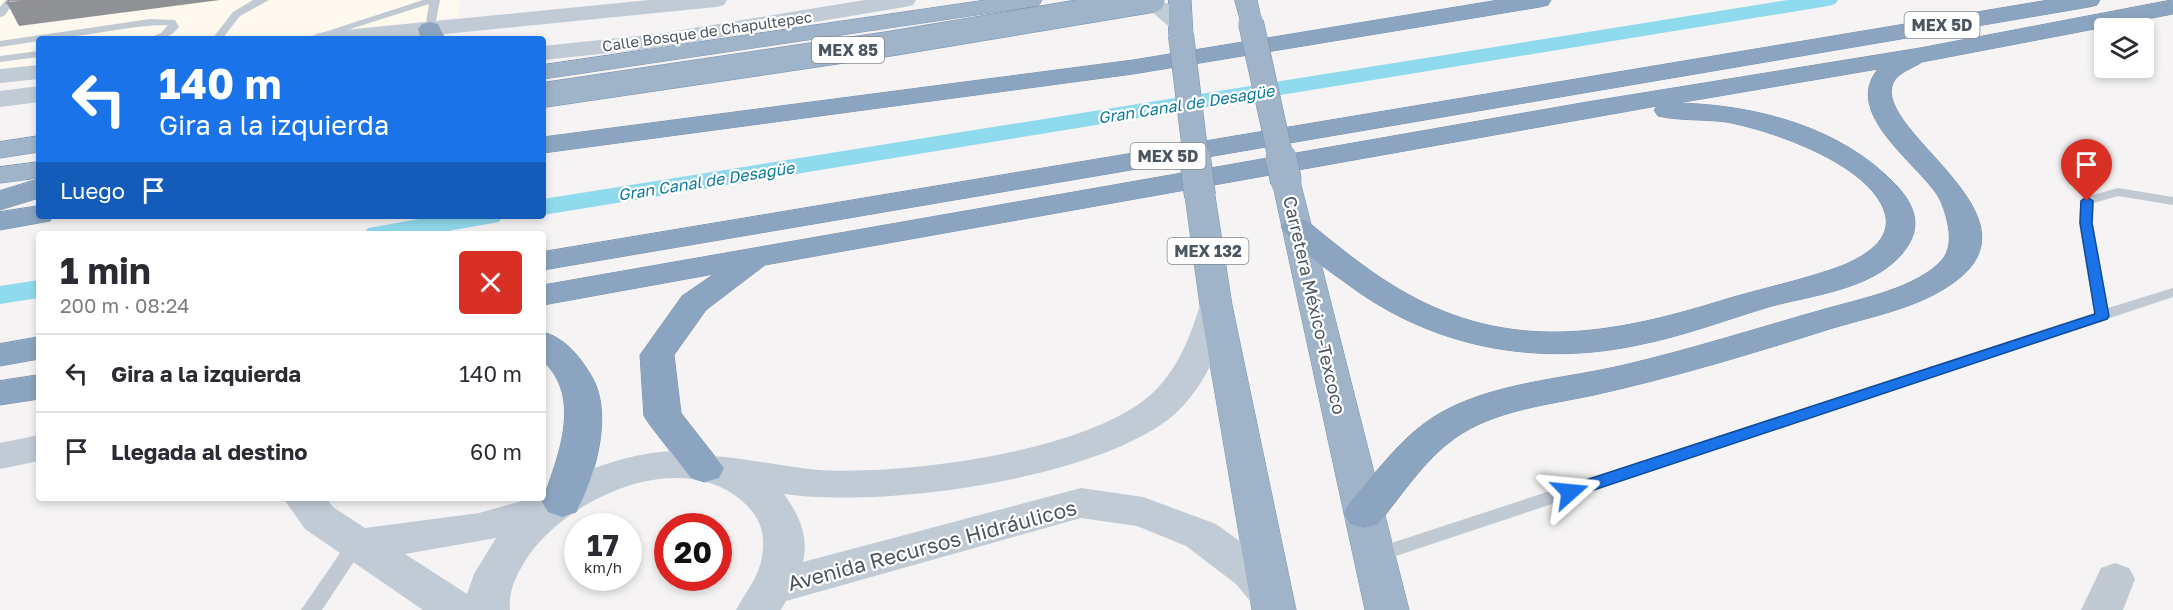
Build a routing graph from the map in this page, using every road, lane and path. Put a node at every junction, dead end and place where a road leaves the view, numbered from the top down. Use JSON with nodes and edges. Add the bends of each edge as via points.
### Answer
{"nodes":[{"id":1,"x":264,"y":0,"type":"edge"},
{"id":2,"x":434,"y":0,"type":"edge"},
{"id":3,"x":716,"y":0,"type":"edge"},
{"id":4,"x":905,"y":0,"type":"edge"},
{"id":5,"x":1031,"y":0,"type":"edge"},
{"id":6,"x":1151,"y":0,"type":"edge"},
{"id":7,"x":1180,"y":0,"type":"edge"},
{"id":8,"x":1440,"y":0,"type":"edge"},
{"id":9,"x":1540,"y":0,"type":"edge"},
{"id":10,"x":2089,"y":0,"type":"edge"},
{"id":11,"x":2173,"y":7,"type":"edge"},
{"id":12,"x":1249,"y":11,"type":"edge"},
{"id":13,"x":1181,"y":30,"type":"junction"},
{"id":14,"x":431,"y":34,"type":"edge"},
{"id":15,"x":55,"y":36,"type":"edge"},
{"id":16,"x":159,"y":36,"type":"edge"},
{"id":17,"x":219,"y":36,"type":"edge"},
{"id":18,"x":318,"y":36,"type":"edge"},
{"id":19,"x":388,"y":36,"type":"edge"},
{"id":20,"x":36,"y":39,"type":"edge"},
{"id":21,"x":0,"y":44,"type":"edge"},
{"id":22,"x":546,"y":53,"type":"edge"},
{"id":23,"x":36,"y":54,"type":"edge"},
{"id":24,"x":1920,"y":55,"type":"junction"},
{"id":25,"x":0,"y":59,"type":"edge"},
{"id":26,"x":36,"y":72,"type":"edge"},
{"id":27,"x":546,"y":72,"type":"edge"},
{"id":28,"x":0,"y":76,"type":"edge"},
{"id":29,"x":36,"y":94,"type":"edge"},
{"id":30,"x":546,"y":95,"type":"edge"},
{"id":31,"x":0,"y":99,"type":"edge"},
{"id":32,"x":1587,"y":110,"type":"junction"},
{"id":33,"x":546,"y":123,"type":"edge"},
{"id":34,"x":36,"y":144,"type":"edge"},
{"id":35,"x":546,"y":145,"type":"edge"},
{"id":36,"x":0,"y":150,"type":"edge"},
{"id":37,"x":36,"y":170,"type":"edge"},
{"id":38,"x":0,"y":175,"type":"edge"},
{"id":39,"x":36,"y":189,"type":"edge"},
{"id":40,"x":36,"y":198,"type":"edge"},
{"id":41,"x":2173,"y":201,"type":"edge"},
{"id":42,"x":0,"y":202,"type":"edge"},
{"id":43,"x":36,"y":215,"type":"edge"},
{"id":44,"x":0,"y":221,"type":"edge"},
{"id":45,"x":1296,"y":226,"type":"junction"},
{"id":46,"x":760,"y":257,"type":"junction"},
{"id":47,"x":546,"y":260,"type":"edge"},
{"id":48,"x":2173,"y":292,"type":"edge"},
{"id":49,"x":546,"y":294,"type":"edge"},
{"id":50,"x":1216,"y":305,"type":"junction"},
{"id":51,"x":2102,"y":316,"type":"junction"},
{"id":52,"x":546,"y":345,"type":"edge"},
{"id":53,"x":36,"y":348,"type":"edge"},
{"id":54,"x":0,"y":354,"type":"edge"},
{"id":55,"x":36,"y":387,"type":"edge"},
{"id":56,"x":0,"y":393,"type":"edge"},
{"id":57,"x":36,"y":449,"type":"edge"},
{"id":58,"x":0,"y":456,"type":"edge"},
{"id":59,"x":710,"y":469,"type":"junction"},
{"id":60,"x":305,"y":501,"type":"edge"},
{"id":61,"x":555,"y":505,"type":"junction"},
{"id":62,"x":1364,"y":513,"type":"junction"},
{"id":63,"x":356,"y":545,"type":"junction"},
{"id":64,"x":1374,"y":556,"type":"junction"},
{"id":65,"x":766,"y":598,"type":"edge"},
{"id":66,"x":1272,"y":602,"type":"edge"},
{"id":67,"x":311,"y":610,"type":"edge"},
{"id":68,"x":457,"y":610,"type":"edge"},
{"id":69,"x":488,"y":610,"type":"edge"},
{"id":70,"x":1387,"y":610,"type":"edge"}],
"edges":[{"from":1,"to":17,"type":"lane","via":[[243,8]]},
{"from":2,"to":14,"type":"lane"},
{"from":2,"to":18,"type":"lane"},
{"from":3,"to":14,"type":"main road","name":"Calle Bosque de Chapultepec"},
{"from":4,"to":22,"type":"main road","name":"Calle Bosque de Chapultepec","via":[[657,41]]},
{"from":5,"to":27,"type":"highway","number":"MEX 85"},
{"from":6,"to":13,"type":"main road","via":[[1168,12]]},
{"from":6,"to":30,"type":"highway","number":"MEX 85","bridge":true},
{"from":7,"to":13,"type":"highway","number":"MEX 132"},
{"from":8,"to":33,"type":"highway","via":[[1155,47],[743,95]]},
{"from":9,"to":35,"type":"highway","via":[[1132,67]]},
{"from":10,"to":47,"type":"highway","number":"MEX 5D"},
{"from":11,"to":24,"type":"highway"},
{"from":12,"to":45,"type":"highway","name":"Carretera México-Texcoco","bridge":true},
{"from":13,"to":50,"type":"highway","number":"MEX 132","bridge":true},
{"from":14,"to":19,"type":"main road","name":"Calle Bosque de Chapultepec"},
{"from":15,"to":16,"type":"lane","via":[[171,22],[174,27]]},
{"from":20,"to":21,"type":"lane"},
{"from":23,"to":25,"type":"lane"},
{"from":24,"to":32,"type":"highway"},
{"from":24,"to":62,"type":"highway","via":[[1896,66],[1878,89],[1881,105],[1954,197],[1966,223],[1965,249],[1955,268],[1928,285],[1890,300],[1690,361],[1490,406],[1443,429]]},
{"from":26,"to":28,"type":"main road"},
{"from":29,"to":31,"type":"main road"},
{"from":32,"to":45,"type":"highway","via":[[1674,110],[1727,115],[1807,137],[1878,179],[1898,206],[1902,230],[1887,254],[1856,272],[1652,332],[1598,341],[1536,343],[1476,335],[1421,317],[1375,291]]},
{"from":32,"to":46,"type":"highway"},
{"from":34,"to":36,"type":"highway"},
{"from":37,"to":38,"type":"highway"},
{"from":39,"to":42,"type":"highway"},
{"from":40,"to":42,"type":"highway"},
{"from":41,"to":51,"type":"lane","via":[[2118,192],[2087,201],[2086,223]]},
{"from":43,"to":44,"type":"highway"},
{"from":45,"to":62,"type":"highway","name":"Carretera México-Texcoco"},
{"from":46,"to":49,"type":"highway"},
{"from":46,"to":59,"type":"highway","via":[[694,303],[657,355],[663,416]]},
{"from":48,"to":51,"type":"lane"},
{"from":50,"to":59,"type":"main road","via":[[1203,345],[1167,400],[1140,421],[1100,439],[1013,464],[919,480],[823,484]]},
{"from":50,"to":66,"type":"highway"},
{"from":51,"to":64,"type":"lane"},
{"from":52,"to":61,"type":"highway","via":[[574,372],[584,407],[581,445]]},
{"from":53,"to":54,"type":"highway"},
{"from":55,"to":56,"type":"highway"},
{"from":57,"to":58,"type":"main road"},
{"from":59,"to":61,"type":"main road","via":[[675,465],[632,471],[597,483]]},
{"from":59,"to":65,"type":"main road","via":[[745,481],[768,500],[782,525],[784,555]]},
{"from":60,"to":63,"type":"main road","via":[[319,518]]},
{"from":61,"to":63,"type":"main road","via":[[479,528]]},
{"from":61,"to":69,"type":"main road","via":[[518,536],[496,572]]},
{"from":62,"to":64,"type":"highway","name":"Carretera México-Texcoco"},
{"from":63,"to":67,"type":"lane"},
{"from":63,"to":68,"type":"main road"},
{"from":64,"to":70,"type":"highway","name":"Carretera México-Texcoco"},
{"from":65,"to":66,"type":"main road","name":"Avenida Recursos Hidráulicos","via":[[1081,503],[1143,512],[1201,535],[1251,572]]}]}
